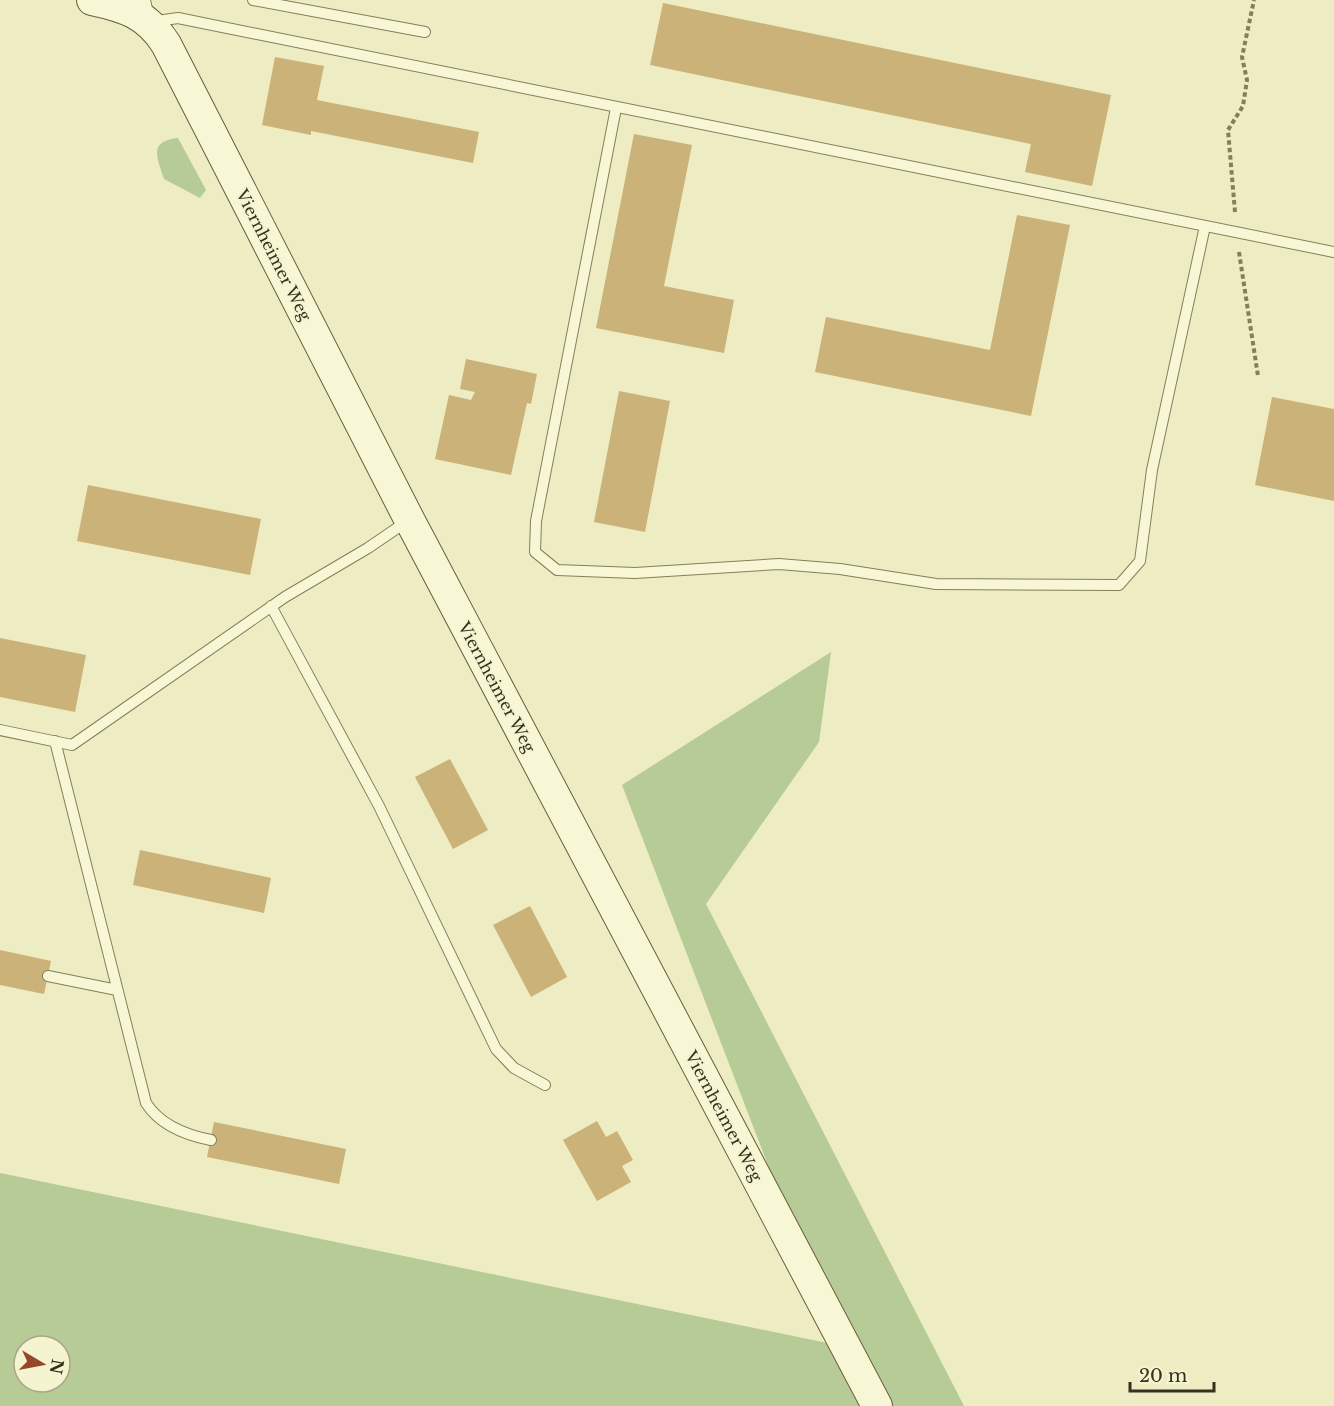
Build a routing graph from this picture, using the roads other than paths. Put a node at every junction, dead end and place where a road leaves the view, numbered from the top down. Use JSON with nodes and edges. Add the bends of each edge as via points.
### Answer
{"nodes":[{"id":1,"x":92,"y":0,"type":"edge"},
{"id":2,"x":253,"y":0,"type":"edge"},
{"id":3,"x":147,"y":11,"type":"edge"},
{"id":4,"x":425,"y":32,"type":"dead end"},
{"id":5,"x":616,"y":108,"type":"junction"},
{"id":6,"x":1205,"y":226,"type":"junction"},
{"id":7,"x":1334,"y":252,"type":"edge"},
{"id":8,"x":409,"y":519,"type":"junction"},
{"id":9,"x":271,"y":606,"type":"junction"},
{"id":10,"x":0,"y":730,"type":"edge"},
{"id":11,"x":55,"y":741,"type":"junction"},
{"id":12,"x":48,"y":976,"type":"dead end"},
{"id":13,"x":117,"y":990,"type":"junction"},
{"id":14,"x":545,"y":1085,"type":"dead end"},
{"id":15,"x":210,"y":1140,"type":"dead end"},
{"id":16,"x":877,"y":1406,"type":"edge"}],
"edges":[{"from":1,"to":3,"type":"street","name":"Viernheimer Weg"},
{"from":2,"to":4,"type":"lane"},
{"from":3,"to":5,"type":"lane"},
{"from":3,"to":8,"type":"street","name":"Viernheimer Weg"},
{"from":5,"to":6,"type":"lane"},
{"from":5,"to":6,"type":"lane","via":[[536,521],[535,552],[557,570],[635,573],[779,564],[936,584],[1119,585],[1140,561],[1152,470]]},
{"from":6,"to":7,"type":"lane"},
{"from":8,"to":9,"type":"lane"},
{"from":8,"to":16,"type":"street","name":"Viernheimer Weg"},
{"from":9,"to":11,"type":"lane","via":[[72,745]]},
{"from":9,"to":14,"type":"lane","via":[[380,806],[496,1049],[514,1068]]},
{"from":10,"to":11,"type":"lane"},
{"from":11,"to":13,"type":"lane"},
{"from":12,"to":13,"type":"lane"},
{"from":13,"to":15,"type":"lane","via":[[146,1103],[155,1118]]}]}
